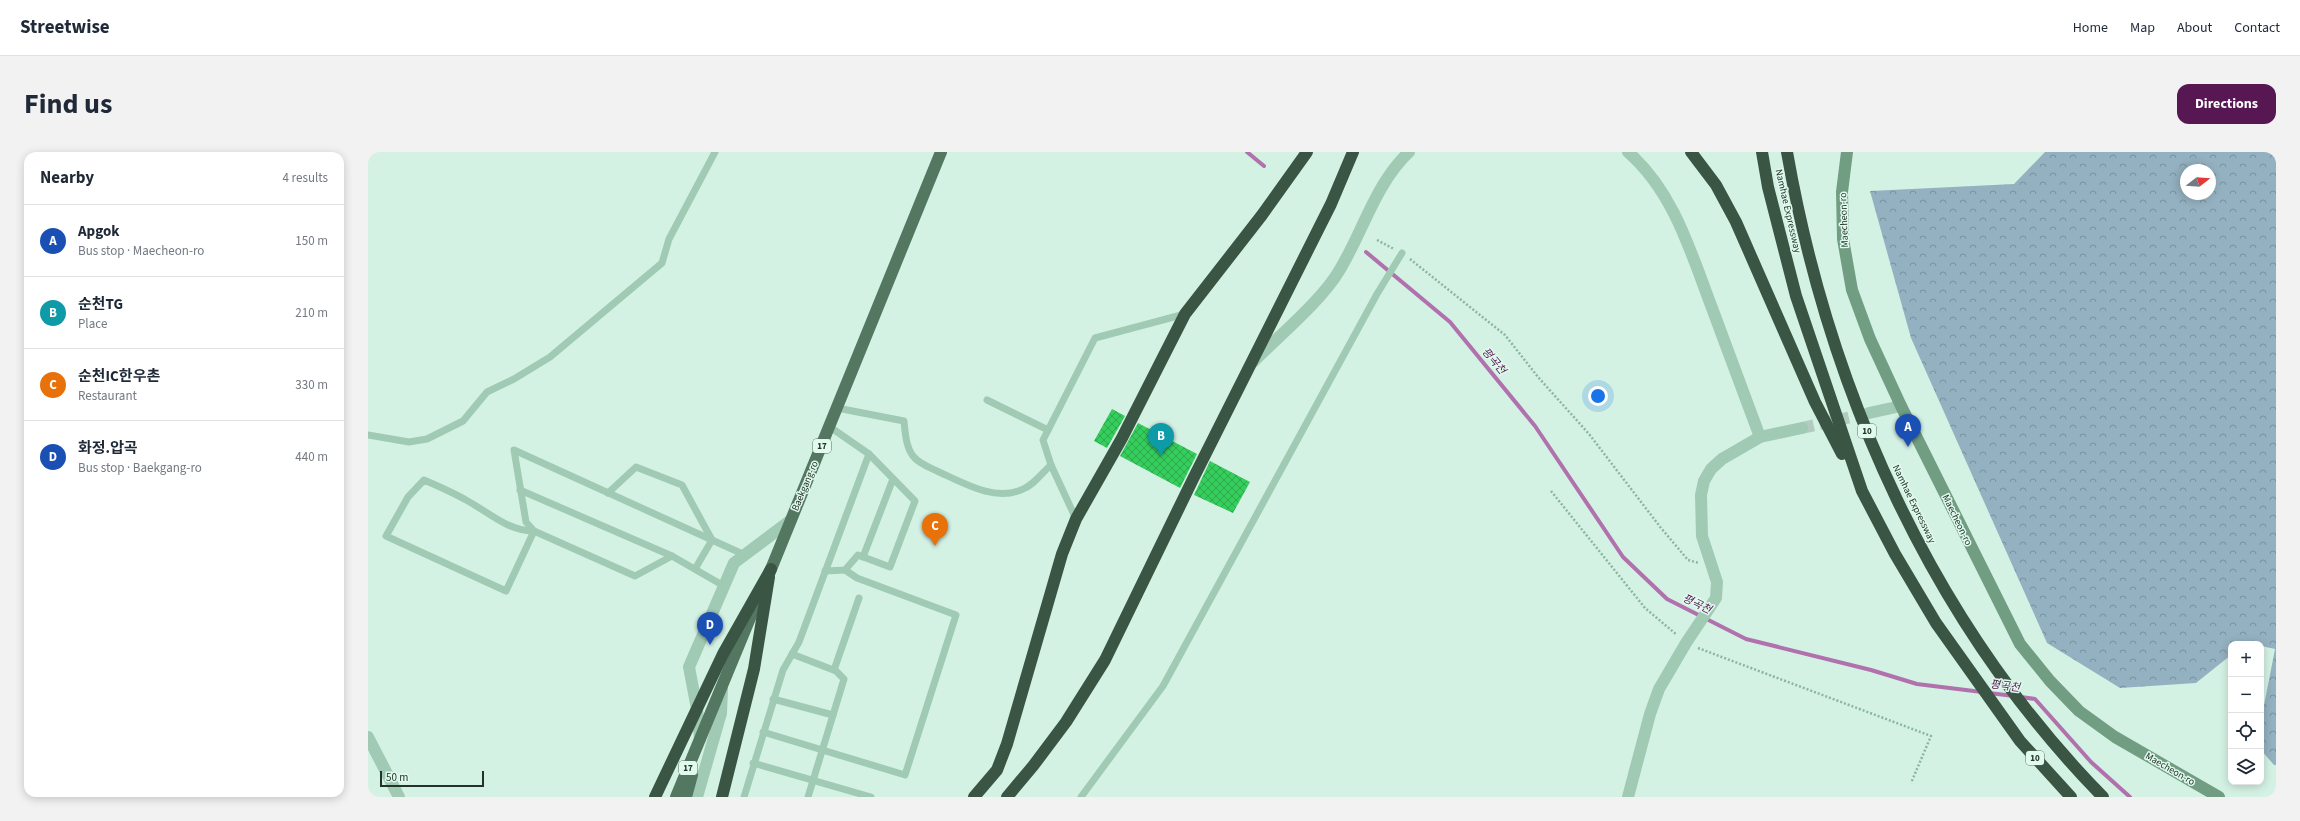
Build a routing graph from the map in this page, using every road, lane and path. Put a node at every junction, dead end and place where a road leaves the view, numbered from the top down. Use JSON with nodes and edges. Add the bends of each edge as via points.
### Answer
{"nodes":[{"id":1,"x":716,"y":152,"type":"edge"},
{"id":2,"x":941,"y":152,"type":"edge"},
{"id":3,"x":1307,"y":152,"type":"edge"},
{"id":4,"x":1353,"y":152,"type":"edge"},
{"id":5,"x":1362,"y":152,"type":"edge"},
{"id":6,"x":1409,"y":152,"type":"edge"},
{"id":7,"x":1628,"y":152,"type":"edge"},
{"id":8,"x":1691,"y":152,"type":"edge"},
{"id":9,"x":1762,"y":152,"type":"edge"},
{"id":10,"x":1787,"y":152,"type":"edge"},
{"id":11,"x":1847,"y":152,"type":"edge"},
{"id":12,"x":1346,"y":169,"type":"junction"},
{"id":13,"x":1377,"y":240,"type":"dead end"},
{"id":14,"x":1402,"y":253,"type":"junction"},
{"id":15,"x":1184,"y":314,"type":"junction"},
{"id":16,"x":1253,"y":362,"type":"junction"},
{"id":17,"x":986,"y":400,"type":"dead end"},
{"id":18,"x":1901,"y":406,"type":"junction"},
{"id":19,"x":837,"y":408,"type":"junction"},
{"id":20,"x":1869,"y":413,"type":"tunnel mouth"},
{"id":21,"x":830,"y":427,"type":"junction"},
{"id":22,"x":1802,"y":428,"type":"tunnel mouth"},
{"id":23,"x":1048,"y":430,"type":"junction"},
{"id":24,"x":368,"y":435,"type":"edge"},
{"id":25,"x":1760,"y":437,"type":"junction"},
{"id":26,"x":869,"y":454,"type":"junction"},
{"id":27,"x":1050,"y":465,"type":"junction"},
{"id":28,"x":893,"y":479,"type":"junction"},
{"id":29,"x":520,"y":490,"type":"junction"},
{"id":30,"x":1551,"y":491,"type":"dead end"},
{"id":31,"x":1862,"y":491,"type":"junction"},
{"id":32,"x":608,"y":493,"type":"junction"},
{"id":33,"x":1076,"y":519,"type":"junction"},
{"id":34,"x":791,"y":520,"type":"junction"},
{"id":35,"x":534,"y":532,"type":"junction"},
{"id":36,"x":712,"y":540,"type":"junction"},
{"id":37,"x":745,"y":555,"type":"junction"},
{"id":38,"x":672,"y":556,"type":"junction"},
{"id":39,"x":863,"y":557,"type":"junction"},
{"id":40,"x":1712,"y":567,"type":"junction"},
{"id":41,"x":695,"y":569,"type":"junction"},
{"id":42,"x":771,"y":569,"type":"junction"},
{"id":43,"x":845,"y":570,"type":"junction"},
{"id":44,"x":826,"y":571,"type":"junction"},
{"id":45,"x":724,"y":586,"type":"junction"},
{"id":46,"x":859,"y":598,"type":"dead end"},
{"id":47,"x":1688,"y":639,"type":"junction"},
{"id":48,"x":792,"y":654,"type":"junction"},
{"id":49,"x":834,"y":670,"type":"junction"},
{"id":50,"x":722,"y":684,"type":"junction"},
{"id":51,"x":773,"y":699,"type":"junction"},
{"id":52,"x":697,"y":709,"type":"junction"},
{"id":53,"x":833,"y":715,"type":"junction"},
{"id":54,"x":763,"y":732,"type":"junction"},
{"id":55,"x":368,"y":737,"type":"edge"},
{"id":56,"x":700,"y":739,"type":"junction"},
{"id":57,"x":823,"y":748,"type":"junction"},
{"id":58,"x":753,"y":763,"type":"junction"},
{"id":59,"x":997,"y":770,"type":"junction"},
{"id":60,"x":813,"y":781,"type":"junction"},
{"id":61,"x":1911,"y":784,"type":"dead end"},
{"id":62,"x":746,"y":796,"type":"edge"},
{"id":63,"x":400,"y":797,"type":"edge"},
{"id":64,"x":655,"y":797,"type":"edge"},
{"id":65,"x":676,"y":797,"type":"edge"},
{"id":66,"x":686,"y":797,"type":"edge"},
{"id":67,"x":697,"y":797,"type":"edge"},
{"id":68,"x":722,"y":797,"type":"edge"},
{"id":69,"x":808,"y":797,"type":"edge"},
{"id":70,"x":870,"y":797,"type":"edge"},
{"id":71,"x":974,"y":797,"type":"edge"},
{"id":72,"x":983,"y":797,"type":"edge"},
{"id":73,"x":1007,"y":797,"type":"edge"},
{"id":74,"x":1081,"y":797,"type":"edge"},
{"id":75,"x":1628,"y":797,"type":"edge"},
{"id":76,"x":2071,"y":797,"type":"edge"},
{"id":77,"x":2103,"y":797,"type":"edge"},
{"id":78,"x":2219,"y":797,"type":"edge"}],
"edges":[{"from":1,"to":24,"type":"lane","via":[[669,238],[662,263],[550,357],[487,392],[463,421],[427,439],[409,442]]},
{"from":2,"to":19,"type":"main road","name":"Baekgang-ro","number":"17"},
{"from":3,"to":15,"type":"highway","via":[[1262,215]]},
{"from":4,"to":12,"type":"highway"},
{"from":5,"to":12,"type":"highway"},
{"from":6,"to":16,"type":"street","via":[[1398,163],[1380,190],[1339,271],[1327,287]]},
{"from":7,"to":25,"type":"street","via":[[1662,191],[1685,236]]},
{"from":8,"to":31,"type":"highway","via":[[1716,185],[1736,222],[1815,402]]},
{"from":9,"to":31,"type":"highway","name":"Namhae Expressway","number":"10","via":[[1796,296]]},
{"from":10,"to":77,"type":"highway","name":"Namhae Expressway","number":"10","via":[[1818,290],[1857,410],[1905,518],[1950,600],[2008,684],[2042,729]]},
{"from":11,"to":18,"type":"main road","name":"Maecheon-ro","via":[[1842,192],[1843,239],[1852,290],[1870,339]]},
{"from":12,"to":16,"type":"highway"},
{"from":13,"to":14,"type":"path"},
{"from":14,"to":40,"type":"path","via":[[1505,335],[1538,377],[1589,434],[1688,560]]},
{"from":14,"to":74,"type":"lane","via":[[1377,294],[1163,686]]},
{"from":15,"to":23,"type":"lane","via":[[1096,338]]},
{"from":15,"to":33,"type":"highway","via":[[1122,438]]},
{"from":16,"to":73,"type":"highway","via":[[1105,660],[1066,722]]},
{"from":17,"to":23,"type":"lane"},
{"from":18,"to":20,"type":"street"},
{"from":18,"to":78,"type":"main road","name":"Maecheon-ro","via":[[2020,644],[2050,681],[2079,711],[2115,737]]},
{"from":19,"to":21,"type":"main road","name":"Baekgang-ro","number":"17"},
{"from":19,"to":27,"type":"lane","via":[[904,421],[908,446],[914,457],[970,486],[989,492],[1020,491],[1031,485]]},
{"from":21,"to":26,"type":"lane"},
{"from":21,"to":34,"type":"main road","name":"Baekgang-ro","number":"17"},
{"from":22,"to":25,"type":"street"},
{"from":23,"to":27,"type":"lane","via":[[1043,440]]},
{"from":25,"to":40,"type":"street","via":[[1722,459],[1710,469],[1704,481],[1701,495],[1702,536]]},
{"from":26,"to":28,"type":"lane"},
{"from":26,"to":44,"type":"lane"},
{"from":27,"to":33,"type":"lane"},
{"from":28,"to":39,"type":"lane"},
{"from":28,"to":39,"type":"lane","via":[[915,501],[896,552],[890,567]]},
{"from":29,"to":32,"type":"lane","via":[[514,450]]},
{"from":29,"to":35,"type":"lane","via":[[526,522]]},
{"from":29,"to":38,"type":"lane"},
{"from":30,"to":47,"type":"path","via":[[1644,608]]},
{"from":31,"to":76,"type":"highway","name":"Namhae Expressway","number":"10","via":[[1895,554],[1936,623],[2020,741]]},
{"from":32,"to":36,"type":"lane"},
{"from":32,"to":36,"type":"lane","via":[[636,467],[682,485]]},
{"from":33,"to":59,"type":"highway","via":[[1062,554],[1007,744]]},
{"from":34,"to":37,"type":"street"},
{"from":34,"to":42,"type":"main road","name":"Baekgang-ro","number":"17"},
{"from":35,"to":35,"type":"lane","via":[[523,532],[424,480],[408,496],[386,536],[506,591]]},
{"from":35,"to":38,"type":"lane","via":[[635,576]]},
{"from":36,"to":37,"type":"lane"},
{"from":36,"to":41,"type":"lane"},
{"from":37,"to":45,"type":"street","via":[[734,563]]},
{"from":38,"to":41,"type":"lane"},
{"from":39,"to":43,"type":"lane","via":[[858,555]]},
{"from":40,"to":47,"type":"street","via":[[1718,582],[1716,598]]},
{"from":41,"to":45,"type":"lane"},
{"from":42,"to":50,"type":"main road","name":"Baekgang-ro","number":"17"},
{"from":42,"to":52,"type":"highway","via":[[723,654]]},
{"from":42,"to":68,"type":"highway","via":[[754,670]]},
{"from":43,"to":44,"type":"lane"},
{"from":43,"to":57,"type":"lane","via":[[857,578],[956,615],[906,775]]},
{"from":44,"to":48,"type":"lane"},
{"from":45,"to":52,"type":"street","via":[[689,667]]},
{"from":46,"to":49,"type":"lane"},
{"from":47,"to":61,"type":"path","via":[[1931,736]]},
{"from":47,"to":75,"type":"street","via":[[1654,702]]},
{"from":48,"to":49,"type":"lane"},
{"from":48,"to":51,"type":"lane","via":[[783,670]]},
{"from":49,"to":53,"type":"lane","via":[[844,679]]},
{"from":50,"to":56,"type":"main road","name":"Baekgang-ro","number":"17"},
{"from":50,"to":67,"type":"street","via":[[721,713]]},
{"from":51,"to":53,"type":"lane"},
{"from":51,"to":54,"type":"lane"},
{"from":52,"to":56,"type":"street"},
{"from":52,"to":64,"type":"highway"},
{"from":53,"to":57,"type":"lane"},
{"from":54,"to":57,"type":"lane"},
{"from":54,"to":58,"type":"lane"},
{"from":55,"to":63,"type":"street"},
{"from":56,"to":65,"type":"main road","name":"Baekgang-ro","number":"17"},
{"from":56,"to":66,"type":"main road"},
{"from":57,"to":60,"type":"lane"},
{"from":58,"to":60,"type":"lane"},
{"from":58,"to":62,"type":"lane"},
{"from":59,"to":71,"type":"highway"},
{"from":59,"to":72,"type":"highway"},
{"from":60,"to":69,"type":"lane"},
{"from":60,"to":70,"type":"lane"}]}
